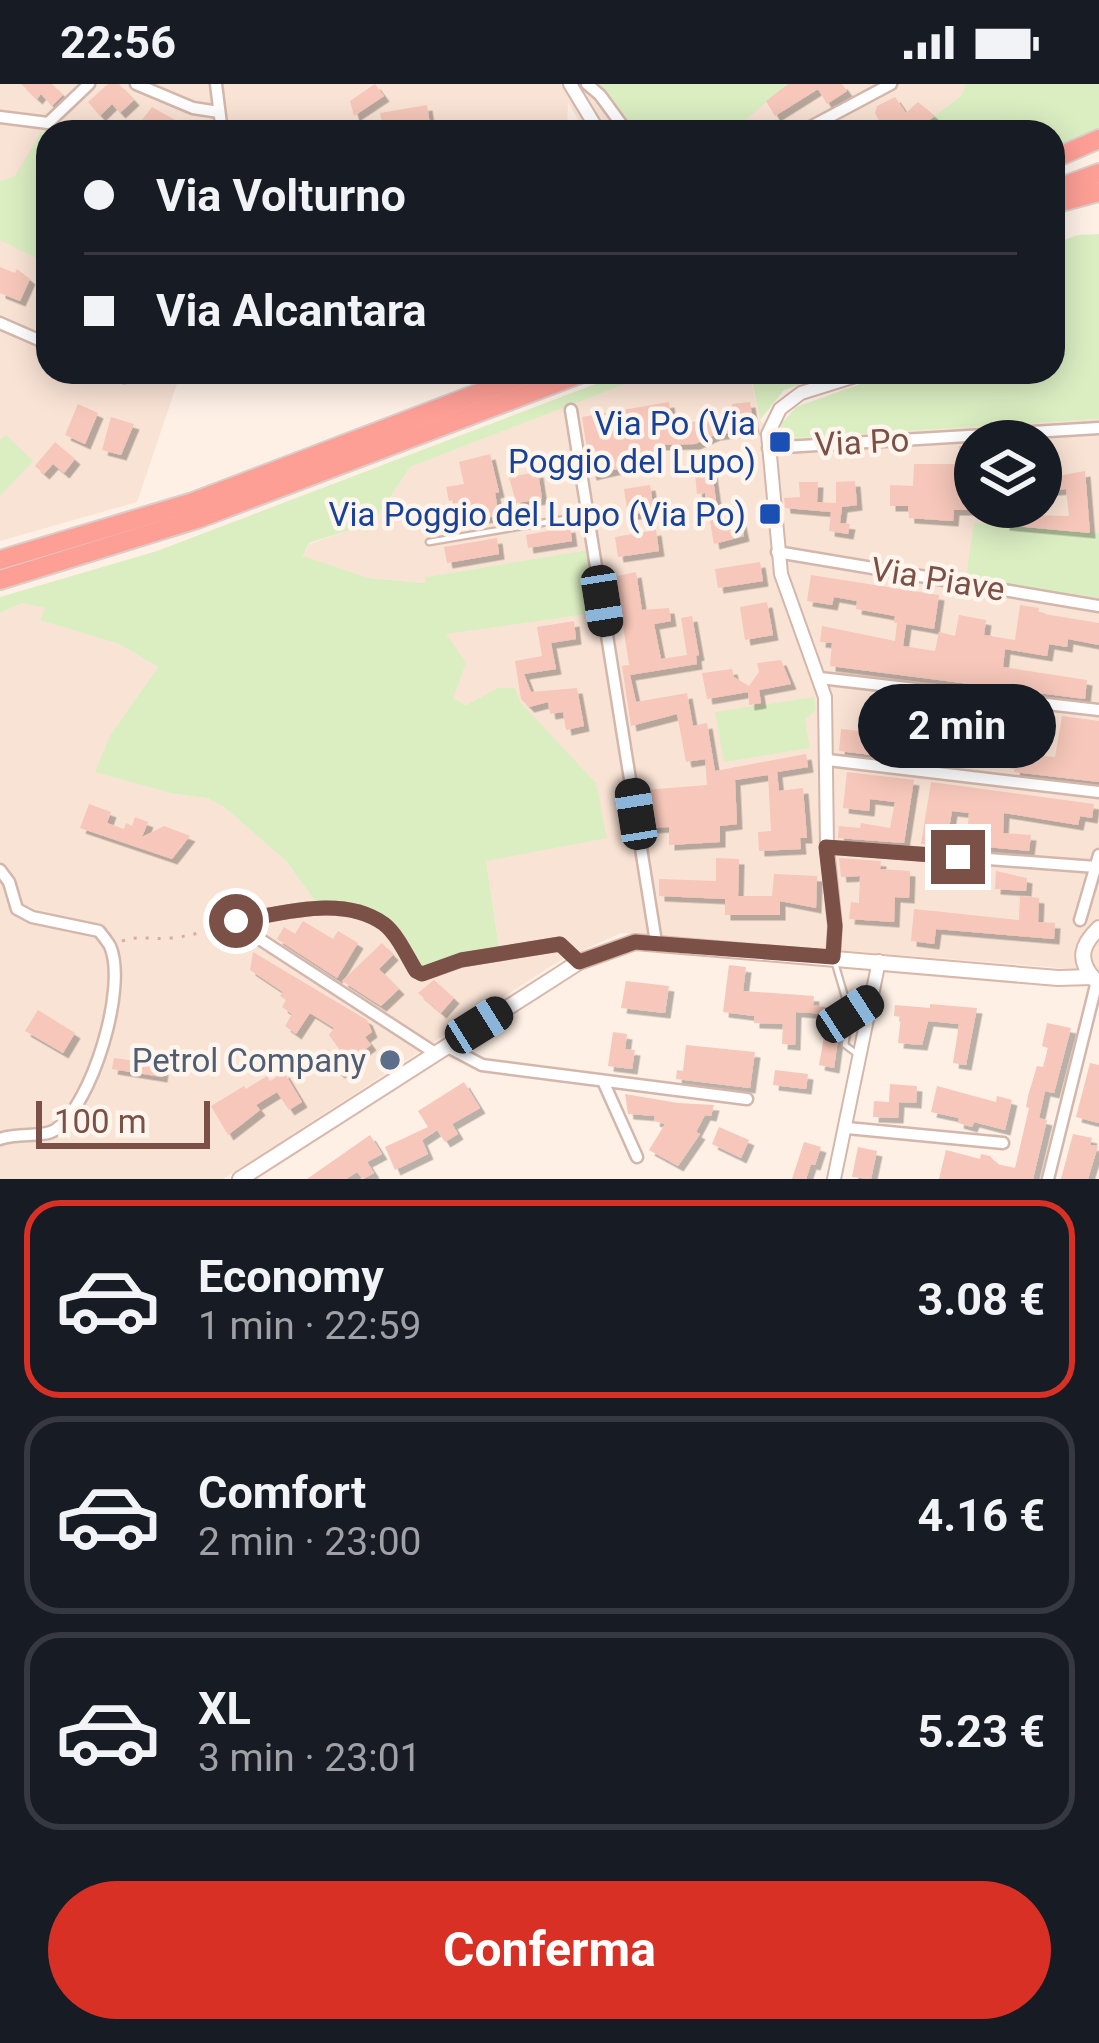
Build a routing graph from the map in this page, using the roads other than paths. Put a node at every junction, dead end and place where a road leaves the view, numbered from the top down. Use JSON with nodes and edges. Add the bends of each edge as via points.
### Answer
{"nodes":[{"id":1,"x":89,"y":84,"type":"edge"},
{"id":2,"x":136,"y":84,"type":"edge"},
{"id":3,"x":216,"y":84,"type":"edge"},
{"id":4,"x":570,"y":84,"type":"edge"},
{"id":5,"x":890,"y":84,"type":"edge"},
{"id":6,"x":591,"y":87,"type":"edge"},
{"id":7,"x":582,"y":104,"type":"junction"},
{"id":8,"x":219,"y":112,"type":"junction"},
{"id":9,"x":0,"y":117,"type":"edge"},
{"id":10,"x":51,"y":120,"type":"edge"},
{"id":11,"x":220,"y":120,"type":"edge"},
{"id":12,"x":592,"y":120,"type":"edge"},
{"id":13,"x":617,"y":120,"type":"edge"},
{"id":14,"x":823,"y":120,"type":"edge"},
{"id":15,"x":36,"y":122,"type":"edge"},
{"id":16,"x":1099,"y":139,"type":"edge"},
{"id":17,"x":1099,"y":152,"type":"edge"},
{"id":18,"x":1065,"y":155,"type":"edge"},
{"id":19,"x":1065,"y":165,"type":"edge"},
{"id":20,"x":1099,"y":172,"type":"edge"},
{"id":21,"x":1065,"y":185,"type":"edge"},
{"id":22,"x":1099,"y":192,"type":"edge"},
{"id":23,"x":1065,"y":202,"type":"edge"},
{"id":24,"x":0,"y":323,"type":"edge"},
{"id":25,"x":36,"y":339,"type":"edge"},
{"id":26,"x":503,"y":384,"type":"edge"},
{"id":27,"x":553,"y":384,"type":"edge"},
{"id":28,"x":827,"y":384,"type":"edge"},
{"id":29,"x":571,"y":410,"type":"dead end"},
{"id":30,"x":1099,"y":428,"type":"edge"},
{"id":31,"x":768,"y":448,"type":"junction"},
{"id":32,"x":588,"y":515,"type":"junction"},
{"id":33,"x":429,"y":542,"type":"dead end"},
{"id":34,"x":777,"y":552,"type":"junction"},
{"id":35,"x":0,"y":560,"type":"edge"},
{"id":36,"x":0,"y":580,"type":"edge"},
{"id":37,"x":1099,"y":606,"type":"edge"},
{"id":38,"x":820,"y":678,"type":"junction"},
{"id":39,"x":1099,"y":710,"type":"edge"},
{"id":40,"x":828,"y":760,"type":"junction"},
{"id":41,"x":1099,"y":792,"type":"edge"},
{"id":42,"x":826,"y":847,"type":"junction"},
{"id":43,"x":1097,"y":861,"type":"edge"},
{"id":44,"x":0,"y":870,"type":"edge"},
{"id":45,"x":1079,"y":920,"type":"dead end"},
{"id":46,"x":236,"y":921,"type":"road end"},
{"id":47,"x":1099,"y":928,"type":"edge"},
{"id":48,"x":261,"y":940,"type":"dead end"},
{"id":49,"x":656,"y":942,"type":"junction"},
{"id":50,"x":1082,"y":956,"type":"junction"},
{"id":51,"x":833,"y":957,"type":"junction"},
{"id":52,"x":579,"y":962,"type":"junction"},
{"id":53,"x":879,"y":962,"type":"junction"},
{"id":54,"x":1058,"y":978,"type":"junction"},
{"id":55,"x":1096,"y":980,"type":"edge"},
{"id":56,"x":872,"y":1000,"type":"junction"},
{"id":57,"x":850,"y":1014,"type":"junction"},
{"id":58,"x":440,"y":1050,"type":"junction"},
{"id":59,"x":861,"y":1057,"type":"junction"},
{"id":60,"x":603,"y":1081,"type":"junction"},
{"id":61,"x":747,"y":1099,"type":"dead end"},
{"id":62,"x":847,"y":1128,"type":"junction"},
{"id":63,"x":0,"y":1139,"type":"edge"},
{"id":64,"x":1004,"y":1143,"type":"dead end"},
{"id":65,"x":637,"y":1157,"type":"dead end"},
{"id":66,"x":240,"y":1179,"type":"edge"},
{"id":67,"x":835,"y":1179,"type":"edge"},
{"id":68,"x":1048,"y":1179,"type":"edge"}],
"edges":[{"from":1,"to":10,"type":"street"},
{"from":2,"to":8,"type":"street"},
{"from":3,"to":8,"type":"street"},
{"from":4,"to":7,"type":"street"},
{"from":5,"to":14,"type":"street"},
{"from":6,"to":7,"type":"street"},
{"from":6,"to":13,"type":"street"},
{"from":7,"to":12,"type":"street"},
{"from":8,"to":11,"type":"street"},
{"from":9,"to":15,"type":"street"},
{"from":16,"to":18,"type":"highway"},
{"from":17,"to":19,"type":"highway"},
{"from":20,"to":21,"type":"highway"},
{"from":22,"to":23,"type":"highway"},
{"from":24,"to":25,"type":"street"},
{"from":26,"to":35,"type":"highway","via":[[193,502]]},
{"from":27,"to":36,"type":"highway","via":[[197,519]]},
{"from":28,"to":31,"type":"street","via":[[790,400],[772,421]]},
{"from":29,"to":32,"type":"street"},
{"from":30,"to":31,"type":"street","name":"Via Po"},
{"from":31,"to":34,"type":"street"},
{"from":32,"to":33,"type":"lane"},
{"from":32,"to":49,"type":"street"},
{"from":34,"to":37,"type":"street","name":"Via Piave"},
{"from":34,"to":38,"type":"street"},
{"from":38,"to":39,"type":"street"},
{"from":38,"to":40,"type":"street"},
{"from":40,"to":41,"type":"street"},
{"from":40,"to":42,"type":"street"},
{"from":42,"to":43,"type":"street"},
{"from":42,"to":51,"type":"street"},
{"from":43,"to":45,"type":"street"},
{"from":44,"to":63,"type":"street","via":[[17,909],[99,931],[111,949],[107,1037],[86,1092],[49,1134]]},
{"from":46,"to":52,"type":"street","via":[[346,910],[388,926],[422,974],[560,944]]},
{"from":47,"to":50,"type":"main road"},
{"from":48,"to":58,"type":"street"},
{"from":49,"to":51,"type":"main road"},
{"from":49,"to":52,"type":"main road"},
{"from":50,"to":54,"type":"main road"},
{"from":50,"to":55,"type":"main road"},
{"from":51,"to":53,"type":"main road"},
{"from":51,"to":57,"type":"lane"},
{"from":52,"to":58,"type":"main road"},
{"from":53,"to":54,"type":"main road"},
{"from":53,"to":56,"type":"street"},
{"from":54,"to":55,"type":"main road"},
{"from":55,"to":68,"type":"street"},
{"from":56,"to":57,"type":"lane"},
{"from":56,"to":59,"type":"street"},
{"from":57,"to":59,"type":"lane","via":[[845,1045]]},
{"from":58,"to":60,"type":"street","via":[[482,1065]]},
{"from":58,"to":66,"type":"main road"},
{"from":59,"to":62,"type":"street"},
{"from":60,"to":61,"type":"street"},
{"from":60,"to":65,"type":"street"},
{"from":62,"to":64,"type":"street"},
{"from":62,"to":67,"type":"street"}]}
